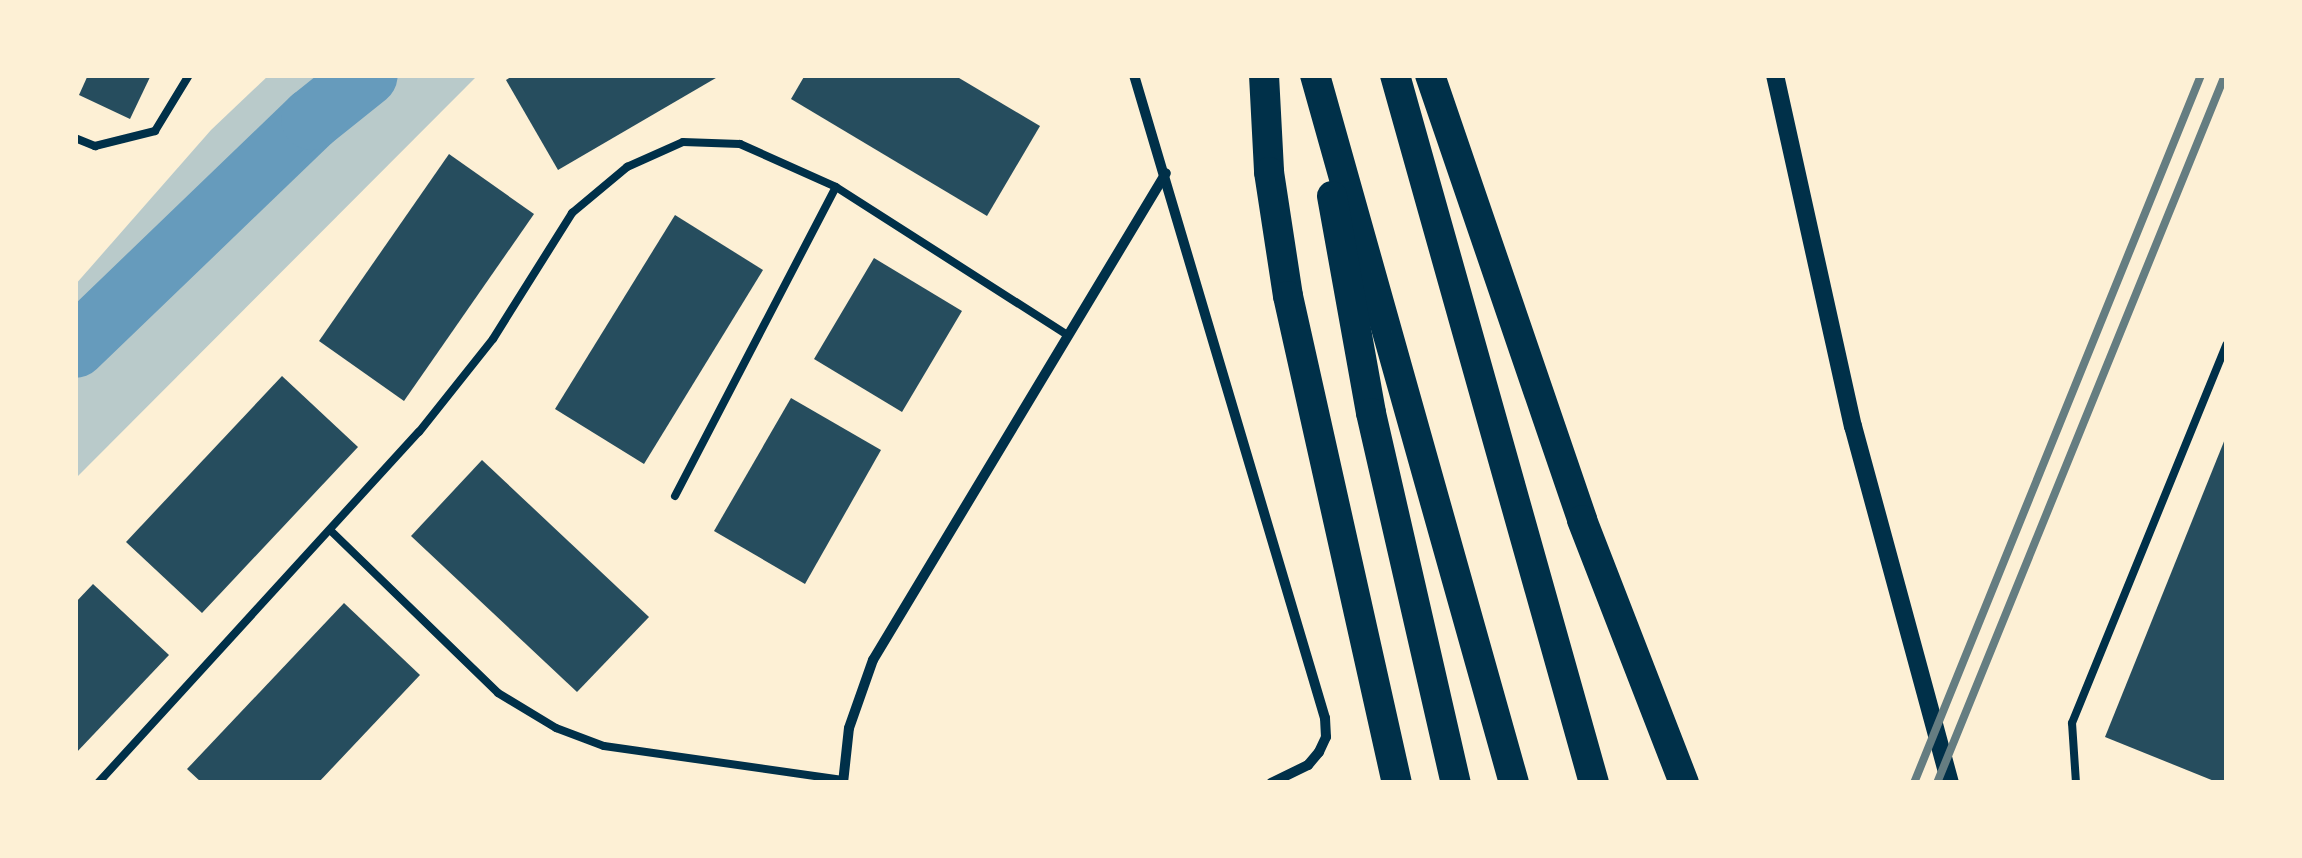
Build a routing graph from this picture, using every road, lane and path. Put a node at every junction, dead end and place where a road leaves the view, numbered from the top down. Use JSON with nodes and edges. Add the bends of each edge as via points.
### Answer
{"nodes":[{"id":1,"x":189,"y":75,"type":"edge"},
{"id":2,"x":1134,"y":75,"type":"edge"},
{"id":3,"x":1264,"y":75,"type":"edge"},
{"id":4,"x":1313,"y":75,"type":"edge"},
{"id":5,"x":1395,"y":75,"type":"edge"},
{"id":6,"x":1430,"y":75,"type":"edge"},
{"id":7,"x":1776,"y":75,"type":"edge"},
{"id":8,"x":75,"y":138,"type":"edge"},
{"id":9,"x":1166,"y":173,"type":"junction"},
{"id":10,"x":836,"y":187,"type":"junction"},
{"id":11,"x":1067,"y":335,"type":"junction"},
{"id":12,"x":2227,"y":344,"type":"edge"},
{"id":13,"x":674,"y":496,"type":"dead end"},
{"id":14,"x":330,"y":530,"type":"junction"},
{"id":15,"x":844,"y":782,"type":"edge"},
{"id":16,"x":98,"y":783,"type":"edge"},
{"id":17,"x":1271,"y":783,"type":"edge"},
{"id":18,"x":1397,"y":783,"type":"edge"},
{"id":19,"x":1456,"y":783,"type":"edge"},
{"id":20,"x":1514,"y":783,"type":"edge"},
{"id":21,"x":1594,"y":783,"type":"edge"},
{"id":22,"x":1684,"y":783,"type":"edge"},
{"id":23,"x":1950,"y":783,"type":"edge"},
{"id":24,"x":2076,"y":783,"type":"edge"}],
"edges":[{"from":1,"to":8,"type":"lane","via":[[155,130],[94,146]]},
{"from":2,"to":9,"type":"street"},
{"from":3,"to":18,"type":"highway","via":[[1288,296]]},
{"from":4,"to":19,"type":"highway","via":[[1371,414]]},
{"from":4,"to":20,"type":"highway"},
{"from":5,"to":21,"type":"highway"},
{"from":6,"to":22,"type":"highway","via":[[1560,459]]},
{"from":7,"to":23,"type":"street","via":[[1853,426]]},
{"from":9,"to":11,"type":"street"},
{"from":9,"to":17,"type":"street","via":[[1325,718],[1326,737],[1308,765]]},
{"from":10,"to":11,"type":"lane"},
{"from":10,"to":13,"type":"lane"},
{"from":10,"to":14,"type":"lane","via":[[740,144],[683,142],[627,167],[572,213],[493,339]]},
{"from":11,"to":15,"type":"street","via":[[873,660],[849,728]]},
{"from":12,"to":24,"type":"lane","via":[[2072,723]]},
{"from":14,"to":15,"type":"lane","via":[[498,693],[556,728],[604,746]]},
{"from":14,"to":16,"type":"lane"}]}
